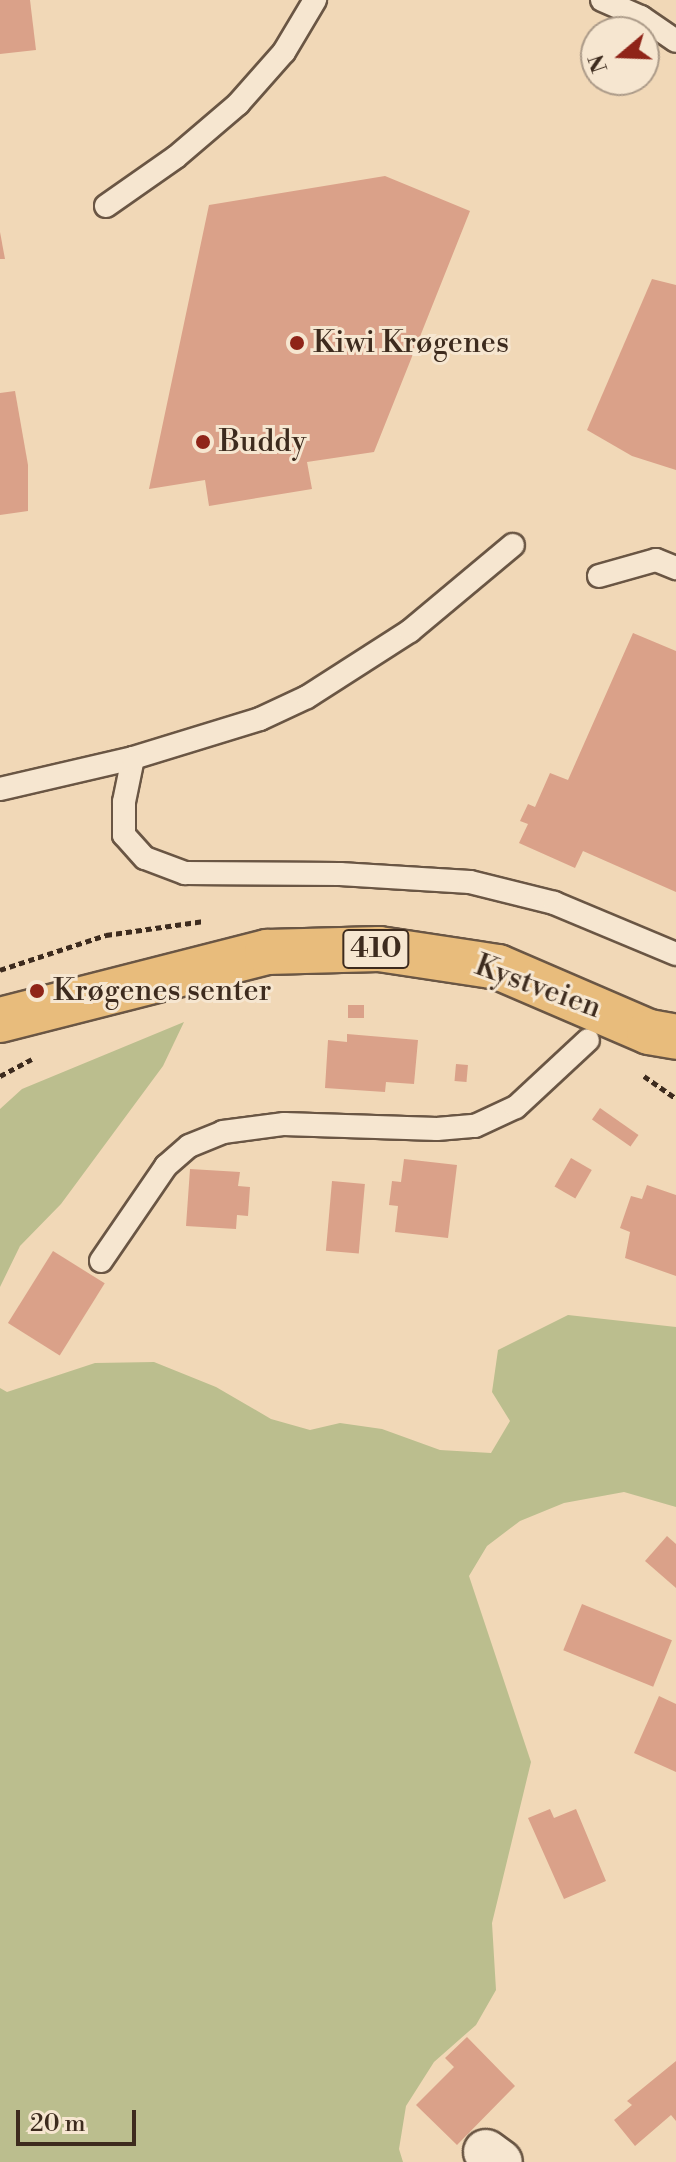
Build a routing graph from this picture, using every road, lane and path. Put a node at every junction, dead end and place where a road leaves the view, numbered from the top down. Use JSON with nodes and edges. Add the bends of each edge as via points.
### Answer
{"nodes":[{"id":1,"x":315,"y":0,"type":"edge"},
{"id":2,"x":602,"y":0,"type":"edge"},
{"id":3,"x":676,"y":41,"type":"edge"},
{"id":4,"x":106,"y":206,"type":"dead end"},
{"id":5,"x":513,"y":545,"type":"dead end"},
{"id":6,"x":676,"y":568,"type":"edge"},
{"id":7,"x":599,"y":576,"type":"dead end"},
{"id":8,"x":133,"y":758,"type":"junction"},
{"id":9,"x":0,"y":789,"type":"edge"},
{"id":10,"x":141,"y":928,"type":"dead end"},
{"id":11,"x":142,"y":938,"type":"dead end"},
{"id":12,"x":676,"y":954,"type":"edge"},
{"id":13,"x":94,"y":998,"type":"junction"},
{"id":14,"x":0,"y":1020,"type":"edge"},
{"id":15,"x":588,"y":1040,"type":"dead end"},
{"id":16,"x":667,"y":1043,"type":"edge"},
{"id":17,"x":0,"y":1048,"type":"edge"},
{"id":18,"x":45,"y":1054,"type":"dead end"},
{"id":19,"x":0,"y":1076,"type":"edge"},
{"id":20,"x":101,"y":1261,"type":"dead end"}],
"edges":[{"from":1,"to":4,"type":"lane","via":[[284,52],[238,104],[176,157]]},
{"from":2,"to":3,"type":"lane","via":[[641,17]]},
{"from":5,"to":8,"type":"lane","via":[[410,631],[307,697],[260,719]]},
{"from":6,"to":7,"type":"lane","via":[[656,560]]},
{"from":8,"to":9,"type":"lane"},
{"from":8,"to":12,"type":"lane","via":[[124,835],[145,858],[185,873],[470,882],[554,903]]},
{"from":10,"to":11,"type":"path"},
{"from":13,"to":14,"type":"main road","name":"Kystveien","number":"410"},
{"from":13,"to":16,"type":"main road","name":"Kystveien","number":"410","via":[[267,952],[379,949],[498,967]]},
{"from":13,"to":17,"type":"main road","name":"Kystveien","number":"410"},
{"from":15,"to":20,"type":"lane","via":[[516,1107],[475,1126],[284,1124],[223,1132],[189,1146],[166,1166]]},
{"from":18,"to":19,"type":"path"}]}
